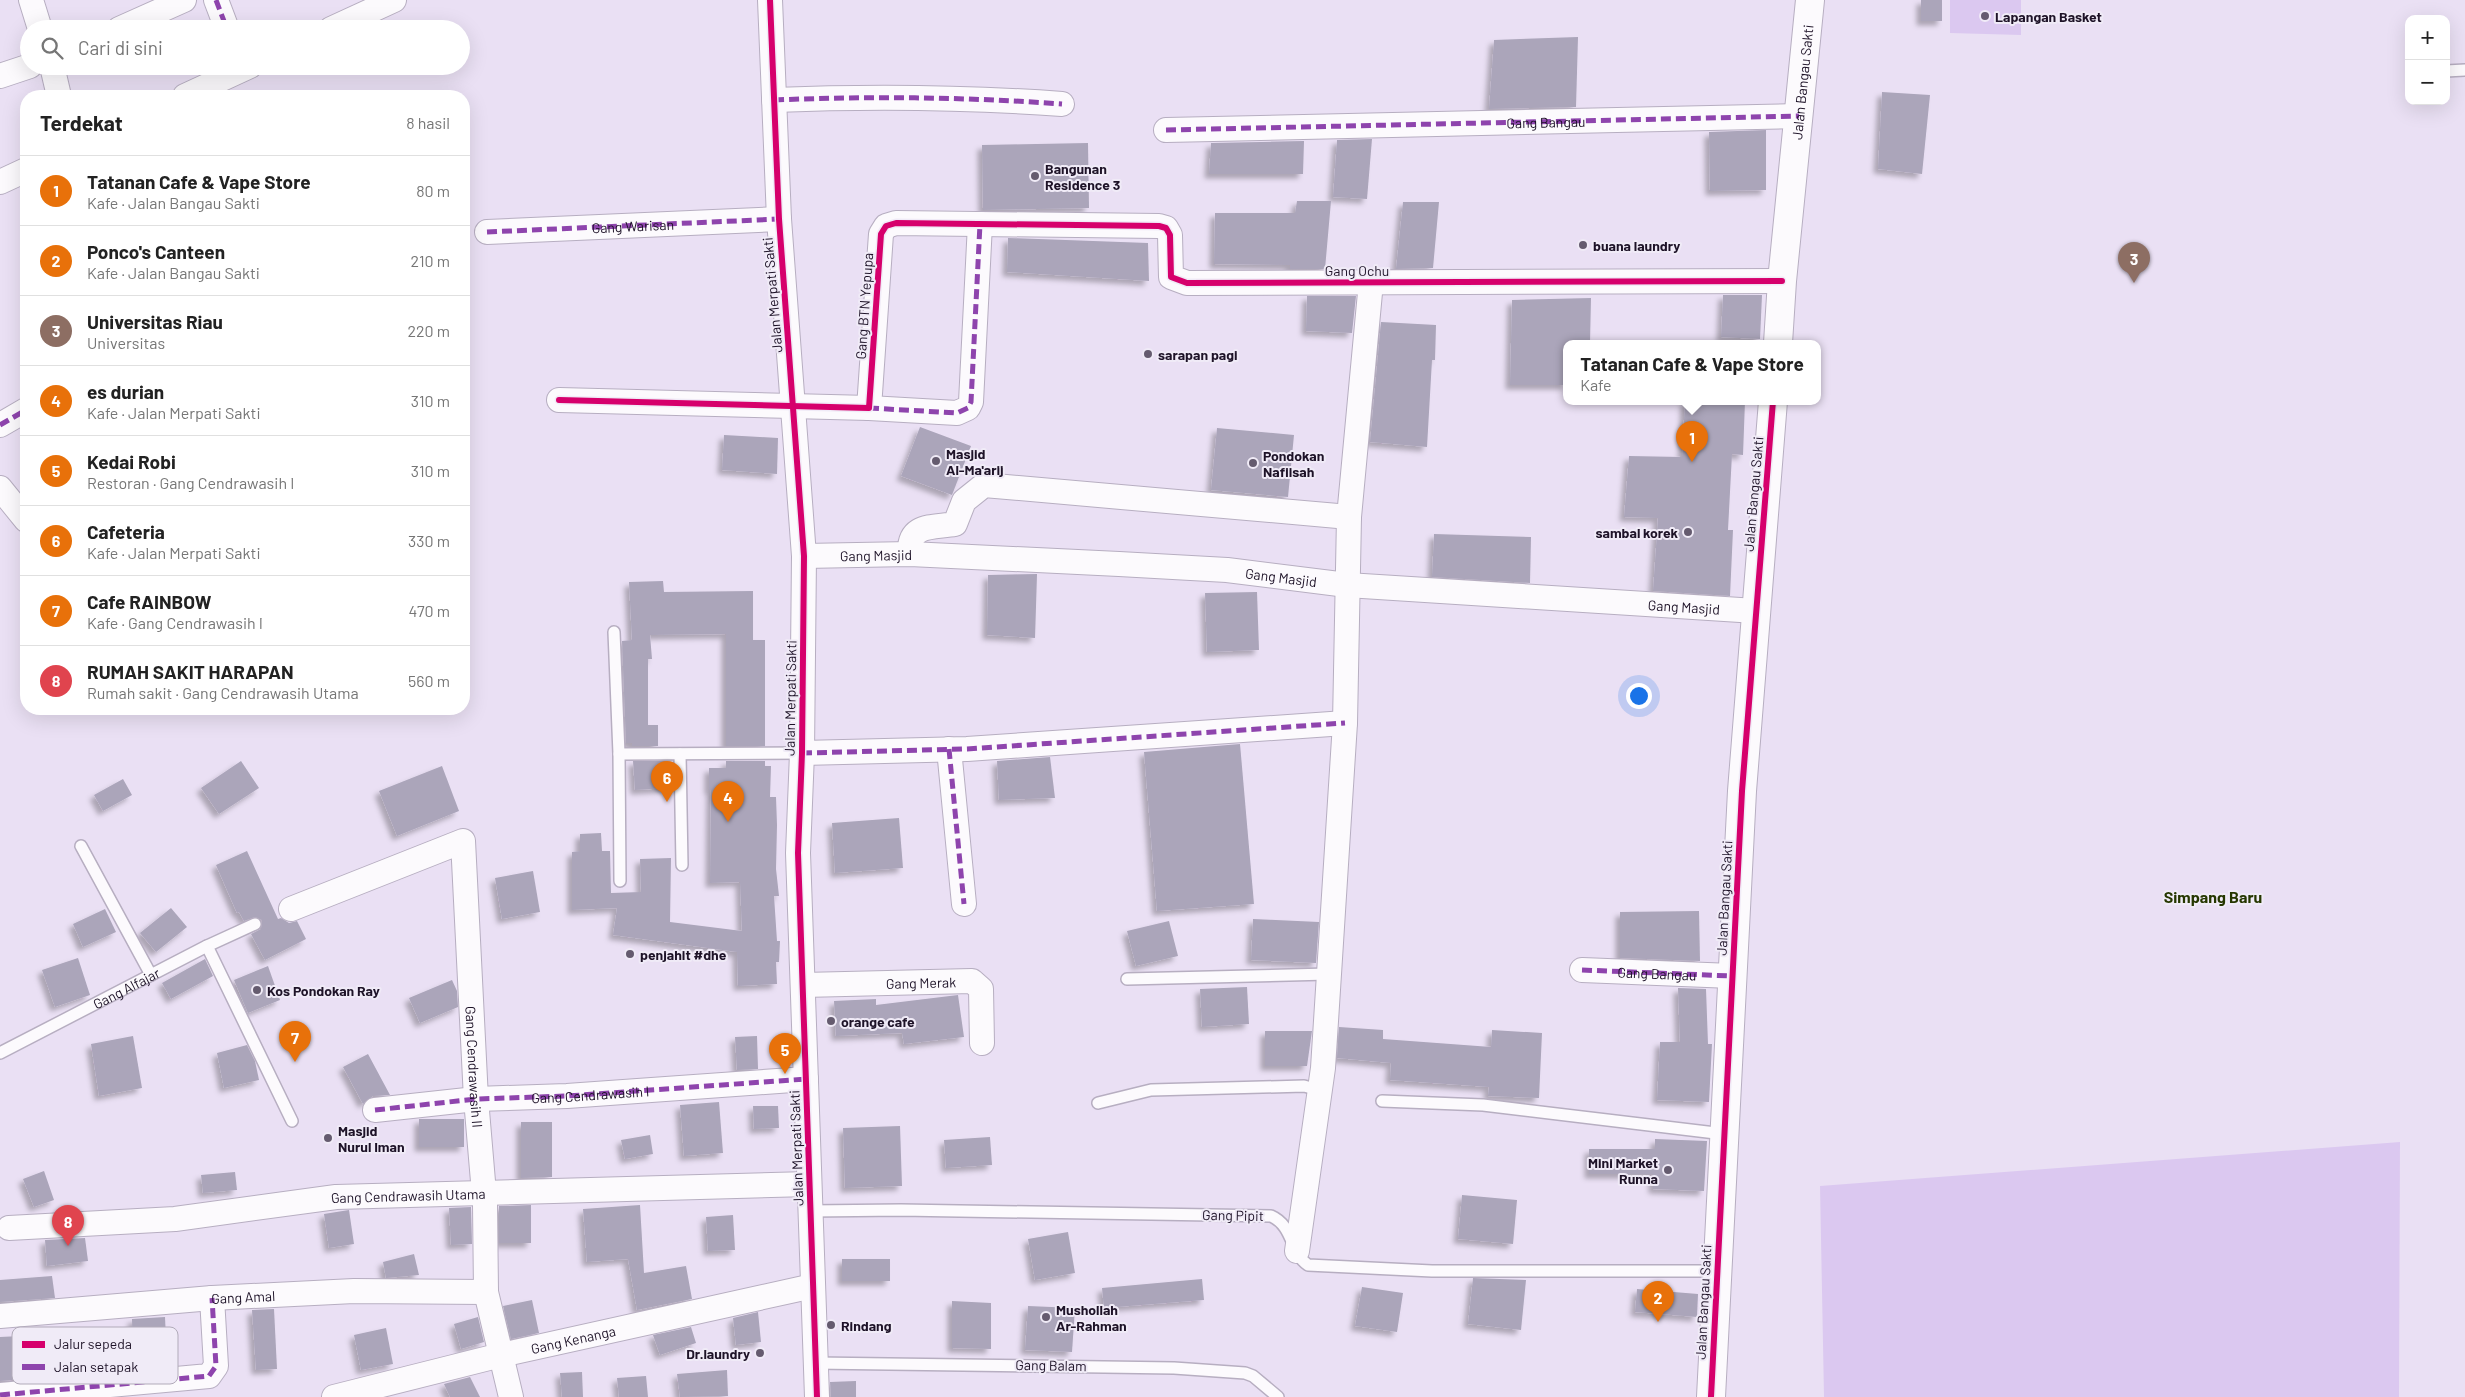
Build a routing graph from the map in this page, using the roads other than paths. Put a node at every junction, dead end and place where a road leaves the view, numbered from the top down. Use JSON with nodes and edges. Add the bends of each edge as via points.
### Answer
{"nodes":[{"id":1,"x":31,"y":0,"type":"edge"},
{"id":2,"x":184,"y":0,"type":"edge"},
{"id":3,"x":216,"y":0,"type":"edge"},
{"id":4,"x":394,"y":0,"type":"edge"},
{"id":5,"x":770,"y":0,"type":"edge"},
{"id":6,"x":1810,"y":0,"type":"edge"},
{"id":7,"x":37,"y":20,"type":"edge"},
{"id":8,"x":139,"y":20,"type":"edge"},
{"id":9,"x":224,"y":20,"type":"edge"},
{"id":10,"x":351,"y":20,"type":"edge"},
{"id":11,"x":20,"y":69,"type":"edge"},
{"id":12,"x":2450,"y":70,"type":"edge"},
{"id":13,"x":2465,"y":70,"type":"edge"},
{"id":14,"x":54,"y":75,"type":"edge"},
{"id":15,"x":228,"y":75,"type":"edge"},
{"id":16,"x":0,"y":76,"type":"edge"},
{"id":17,"x":58,"y":90,"type":"edge"},
{"id":18,"x":197,"y":90,"type":"edge"},
{"id":19,"x":774,"y":100,"type":"junction"},
{"id":20,"x":1062,"y":104,"type":"dead end"},
{"id":21,"x":1800,"y":116,"type":"junction"},
{"id":22,"x":1166,"y":130,"type":"dead end"},
{"id":23,"x":20,"y":173,"type":"edge"},
{"id":24,"x":0,"y":182,"type":"edge"},
{"id":25,"x":779,"y":219,"type":"junction"},
{"id":26,"x":980,"y":224,"type":"junction"},
{"id":27,"x":487,"y":232,"type":"dead end"},
{"id":28,"x":1782,"y":281,"type":"junction"},
{"id":29,"x":1371,"y":282,"type":"junction"},
{"id":30,"x":1778,"y":340,"type":"edge"},
{"id":31,"x":559,"y":400,"type":"dead end"},
{"id":32,"x":1773,"y":405,"type":"edge"},
{"id":33,"x":794,"y":406,"type":"junction"},
{"id":34,"x":869,"y":408,"type":"junction"},
{"id":35,"x":20,"y":413,"type":"edge"},
{"id":36,"x":0,"y":425,"type":"edge"},
{"id":37,"x":0,"y":488,"type":"edge"},
{"id":38,"x":20,"y":513,"type":"edge"},
{"id":39,"x":1349,"y":517,"type":"junction"},
{"id":40,"x":910,"y":554,"type":"junction"},
{"id":41,"x":804,"y":556,"type":"junction"},
{"id":42,"x":1347,"y":585,"type":"junction"},
{"id":43,"x":1756,"y":611,"type":"junction"},
{"id":44,"x":614,"y":632,"type":"dead end"},
{"id":45,"x":1346,"y":723,"type":"junction"},
{"id":46,"x":949,"y":749,"type":"junction"},
{"id":47,"x":802,"y":753,"type":"junction"},
{"id":48,"x":619,"y":754,"type":"junction"},
{"id":49,"x":680,"y":754,"type":"junction"},
{"id":50,"x":81,"y":846,"type":"dead end"},
{"id":51,"x":682,"y":865,"type":"dead end"},
{"id":52,"x":620,"y":881,"type":"dead end"},
{"id":53,"x":964,"y":904,"type":"dead end"},
{"id":54,"x":291,"y":909,"type":"dead end"},
{"id":55,"x":255,"y":924,"type":"dead end"},
{"id":56,"x":207,"y":946,"type":"junction"},
{"id":57,"x":1582,"y":970,"type":"dead end"},
{"id":58,"x":1328,"y":974,"type":"junction"},
{"id":59,"x":151,"y":975,"type":"junction"},
{"id":60,"x":1732,"y":976,"type":"junction"},
{"id":61,"x":1127,"y":979,"type":"dead end"},
{"id":62,"x":803,"y":985,"type":"junction"},
{"id":63,"x":982,"y":1043,"type":"dead end"},
{"id":64,"x":0,"y":1053,"type":"edge"},
{"id":65,"x":806,"y":1079,"type":"junction"},
{"id":66,"x":1319,"y":1090,"type":"junction"},
{"id":67,"x":476,"y":1099,"type":"junction"},
{"id":68,"x":1382,"y":1101,"type":"dead end"},
{"id":69,"x":1098,"y":1103,"type":"dead end"},
{"id":70,"x":375,"y":1110,"type":"dead end"},
{"id":71,"x":292,"y":1121,"type":"dead end"},
{"id":72,"x":1724,"y":1134,"type":"junction"},
{"id":73,"x":809,"y":1184,"type":"junction"},
{"id":74,"x":484,"y":1193,"type":"junction"},
{"id":75,"x":810,"y":1212,"type":"junction"},
{"id":76,"x":9,"y":1228,"type":"dead end"},
{"id":77,"x":1297,"y":1251,"type":"junction"},
{"id":78,"x":1717,"y":1271,"type":"junction"},
{"id":79,"x":813,"y":1286,"type":"junction"},
{"id":80,"x":486,"y":1292,"type":"junction"},
{"id":81,"x":212,"y":1298,"type":"junction"},
{"id":82,"x":0,"y":1316,"type":"edge"},
{"id":83,"x":501,"y":1355,"type":"junction"},
{"id":84,"x":815,"y":1363,"type":"junction"},
{"id":85,"x":178,"y":1379,"type":"edge"},
{"id":86,"x":125,"y":1384,"type":"edge"},
{"id":87,"x":0,"y":1396,"type":"edge"},
{"id":88,"x":334,"y":1397,"type":"edge"},
{"id":89,"x":511,"y":1397,"type":"edge"},
{"id":90,"x":816,"y":1397,"type":"edge"},
{"id":91,"x":1278,"y":1397,"type":"edge"},
{"id":92,"x":1711,"y":1397,"type":"edge"}],
"edges":[{"from":1,"to":7,"type":"street"},
{"from":2,"to":8,"type":"street"},
{"from":3,"to":9,"type":"street"},
{"from":4,"to":10,"type":"street"},
{"from":5,"to":19,"type":"street","name":"Jalan Merpati Sakti"},
{"from":6,"to":21,"type":"street","name":"Jalan Bangau Sakti"},
{"from":11,"to":16,"type":"street"},
{"from":12,"to":13,"type":"lane"},
{"from":14,"to":17,"type":"street"},
{"from":15,"to":18,"type":"street"},
{"from":19,"to":20,"type":"street","via":[[872,96]]},
{"from":19,"to":25,"type":"street","name":"Jalan Merpati Sakti"},
{"from":21,"to":22,"type":"street","name":"Gang Bangau"},
{"from":21,"to":28,"type":"street","name":"Jalan Bangau Sakti"},
{"from":23,"to":24,"type":"street"},
{"from":25,"to":27,"type":"street","name":"Gang Warisan"},
{"from":25,"to":33,"type":"street","name":"Jalan Merpati Sakti"},
{"from":26,"to":29,"type":"street","name":"Gang Ochu","via":[[1159,226],[1166,228],[1170,235],[1171,278],[1187,283]]},
{"from":26,"to":34,"type":"street","name":"Gang BTN Yepupa","via":[[896,223],[886,226],[882,234]]},
{"from":26,"to":34,"type":"street","via":[[971,402],[968,408],[957,413]]},
{"from":28,"to":29,"type":"street","name":"Gang Ochu"},
{"from":28,"to":30,"type":"street","name":"Jalan Bangau Sakti"},
{"from":29,"to":39,"type":"street"},
{"from":31,"to":33,"type":"street"},
{"from":32,"to":43,"type":"street","name":"Jalan Bangau Sakti"},
{"from":33,"to":34,"type":"street"},
{"from":33,"to":41,"type":"street","name":"Jalan Merpati Sakti"},
{"from":35,"to":36,"type":"street"},
{"from":37,"to":38,"type":"street"},
{"from":39,"to":40,"type":"street","via":[[984,485],[964,501],[954,524],[923,528],[912,535]]},
{"from":39,"to":42,"type":"street"},
{"from":40,"to":41,"type":"street","name":"Gang Masjid"},
{"from":40,"to":42,"type":"street","name":"Gang Masjid","via":[[1226,570]]},
{"from":41,"to":47,"type":"street","name":"Jalan Merpati Sakti"},
{"from":42,"to":43,"type":"street","name":"Gang Masjid"},
{"from":42,"to":45,"type":"street"},
{"from":43,"to":60,"type":"street","name":"Jalan Bangau Sakti"},
{"from":44,"to":48,"type":"lane"},
{"from":45,"to":46,"type":"street"},
{"from":45,"to":58,"type":"street"},
{"from":46,"to":47,"type":"street"},
{"from":46,"to":53,"type":"street"},
{"from":47,"to":49,"type":"lane"},
{"from":47,"to":62,"type":"street","name":"Jalan Merpati Sakti","via":[[798,852]]},
{"from":48,"to":49,"type":"lane"},
{"from":48,"to":52,"type":"lane"},
{"from":49,"to":51,"type":"lane"},
{"from":50,"to":59,"type":"lane"},
{"from":54,"to":67,"type":"street","name":"Gang Cendrawasih II","via":[[463,841]]},
{"from":55,"to":56,"type":"lane","name":"Gang Alfajar"},
{"from":56,"to":59,"type":"lane","name":"Gang Alfajar"},
{"from":56,"to":71,"type":"lane"},
{"from":57,"to":60,"type":"street","name":"Gang Bangau"},
{"from":58,"to":61,"type":"lane"},
{"from":58,"to":66,"type":"street"},
{"from":59,"to":64,"type":"lane","name":"Gang Alfajar"},
{"from":60,"to":72,"type":"street","name":"Jalan Bangau Sakti"},
{"from":62,"to":63,"type":"street","name":"Gang Merak","via":[[972,981],[981,989]]},
{"from":62,"to":65,"type":"street","name":"Jalan Merpati Sakti"},
{"from":65,"to":67,"type":"street","name":"Gang Cendrawasih I","via":[[567,1096]]},
{"from":65,"to":73,"type":"street","name":"Jalan Merpati Sakti"},
{"from":66,"to":69,"type":"lane","via":[[1304,1086],[1152,1090]]},
{"from":66,"to":77,"type":"street"},
{"from":67,"to":70,"type":"street","name":"Gang Cendrawasih I"},
{"from":67,"to":74,"type":"street","name":"Gang Cendrawasih II"},
{"from":68,"to":72,"type":"lane","via":[[1483,1105]]},
{"from":72,"to":78,"type":"street","name":"Jalan Bangau Sakti"},
{"from":73,"to":74,"type":"street","name":"Gang Cendrawasih Utama"},
{"from":73,"to":75,"type":"street","name":"Jalan Merpati Sakti"},
{"from":74,"to":76,"type":"street","name":"Gang Cendrawasih Utama","via":[[336,1197],[175,1219]]},
{"from":74,"to":80,"type":"street","name":"Gang Cendrawasih II"},
{"from":75,"to":77,"type":"lane","name":"Gang Pipit","via":[[901,1210],[1271,1216],[1284,1226]]},
{"from":75,"to":79,"type":"street","name":"Jalan Merpati Sakti"},
{"from":77,"to":78,"type":"lane","name":"Gang Pipit","via":[[1297,1256],[1308,1265],[1432,1271]]},
{"from":78,"to":92,"type":"street","name":"Jalan Bangau Sakti"},
{"from":79,"to":83,"type":"street","name":"Gang Kenanga"},
{"from":79,"to":84,"type":"street","name":"Jalan Merpati Sakti"},
{"from":80,"to":81,"type":"street","name":"Gang Amal","via":[[354,1291]]},
{"from":80,"to":83,"type":"street","name":"Gang Cendrawasih II"},
{"from":81,"to":82,"type":"street","name":"Gang Amal"},
{"from":81,"to":85,"type":"street","via":[[216,1366],[209,1376]]},
{"from":83,"to":88,"type":"street","name":"Gang Kenanga"},
{"from":83,"to":89,"type":"street","name":"Gang Cendrawasih II"},
{"from":84,"to":90,"type":"street","name":"Jalan Merpati Sakti"},
{"from":84,"to":91,"type":"lane","name":"Gang Balam","via":[[1174,1368],[1253,1376]]},
{"from":86,"to":87,"type":"street"}]}
